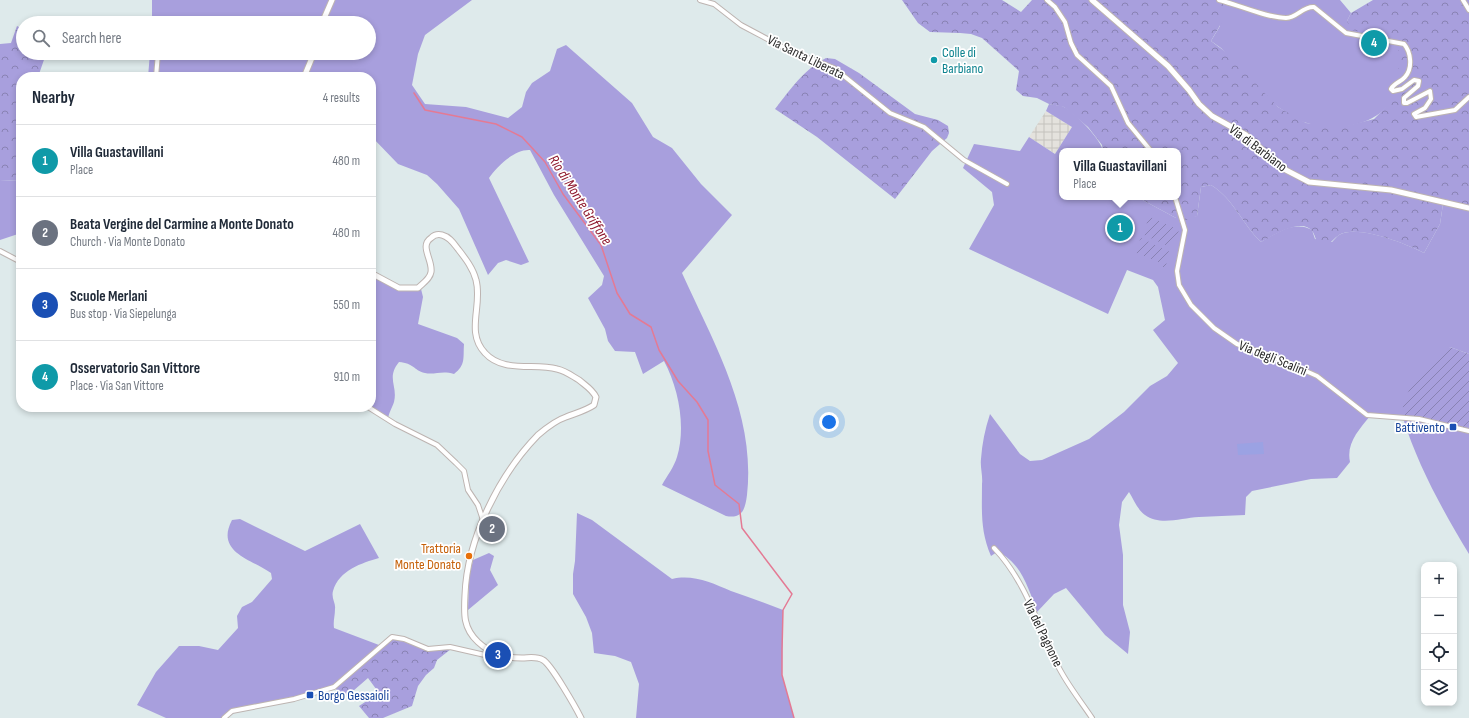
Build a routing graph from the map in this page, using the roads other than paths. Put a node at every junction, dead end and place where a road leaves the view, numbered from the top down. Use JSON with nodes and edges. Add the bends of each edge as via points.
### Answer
{"nodes":[{"id":1,"x":332,"y":0,"type":"edge"},
{"id":2,"x":700,"y":0,"type":"edge"},
{"id":3,"x":1047,"y":0,"type":"edge"},
{"id":4,"x":1092,"y":0,"type":"edge"},
{"id":5,"x":1220,"y":0,"type":"edge"},
{"id":6,"x":1463,"y":0,"type":"edge"},
{"id":7,"x":1469,"y":10,"type":"edge"},
{"id":8,"x":325,"y":16,"type":"edge"},
{"id":9,"x":157,"y":60,"type":"edge"},
{"id":10,"x":311,"y":60,"type":"edge"},
{"id":11,"x":156,"y":72,"type":"edge"},
{"id":12,"x":306,"y":72,"type":"edge"},
{"id":13,"x":1469,"y":97,"type":"edge"},
{"id":14,"x":1149,"y":148,"type":"edge"},
{"id":15,"x":1007,"y":184,"type":"dead end"},
{"id":16,"x":1176,"y":200,"type":"edge"},
{"id":17,"x":1469,"y":208,"type":"edge"},
{"id":18,"x":0,"y":252,"type":"edge"},
{"id":19,"x":16,"y":260,"type":"edge"},
{"id":20,"x":376,"y":276,"type":"edge"},
{"id":21,"x":376,"y":412,"type":"edge"},
{"id":22,"x":1469,"y":431,"type":"edge"},
{"id":23,"x":483,"y":521,"type":"junction"},
{"id":24,"x":994,"y":548,"type":"dead end"},
{"id":25,"x":492,"y":653,"type":"junction"},
{"id":26,"x":224,"y":718,"type":"edge"},
{"id":27,"x":581,"y":718,"type":"edge"},
{"id":28,"x":1092,"y":718,"type":"edge"}],
"edges":[{"from":1,"to":8,"type":"street"},
{"from":2,"to":15,"type":"street","name":"Via Santa Liberata","via":[[714,4],[741,25],[794,53],[834,68],[890,113],[924,128],[964,160]]},
{"from":3,"to":14,"type":"street","via":[[1065,22],[1077,55],[1111,86],[1128,123]]},
{"from":4,"to":17,"type":"street","name":"Via di Barbiano","via":[[1168,66],[1208,112],[1246,135],[1282,168],[1309,182],[1391,190]]},
{"from":5,"to":13,"type":"street","via":[[1275,17],[1292,18],[1314,7],[1346,33],[1404,44],[1410,56],[1408,72],[1391,89],[1402,89],[1414,80],[1418,81],[1418,86],[1404,98],[1404,103],[1430,91],[1431,99],[1425,108],[1414,114],[1416,117],[1455,110]]},
{"from":6,"to":7,"type":"street"},
{"from":9,"to":11,"type":"street"},
{"from":10,"to":12,"type":"street"},
{"from":16,"to":22,"type":"street","name":"Via degli Scalini","via":[[1185,230],[1177,271],[1179,285],[1193,307],[1214,328],[1237,344],[1317,376],[1367,415],[1419,419]]},
{"from":18,"to":19,"type":"street"},
{"from":20,"to":23,"type":"street","via":[[399,288],[418,288],[431,272],[426,250],[428,240],[435,235],[450,238],[470,266],[476,281],[476,339],[485,353],[496,361],[508,365],[566,372],[592,390],[596,397],[594,405],[587,410],[565,417],[540,434],[508,473]]},
{"from":21,"to":23,"type":"street","via":[[437,445],[456,462],[464,471],[468,490],[478,504]]},
{"from":23,"to":25,"type":"street","via":[[470,556],[464,619],[468,631]]},
{"from":24,"to":28,"type":"street","name":"Via del Pagnone","via":[[1018,582],[1057,664]]},
{"from":25,"to":26,"type":"street","via":[[485,655],[450,647],[428,649],[404,639],[392,638],[334,687],[294,699],[232,712]]},
{"from":25,"to":27,"type":"street","via":[[510,658],[536,657],[547,663]]}]}
